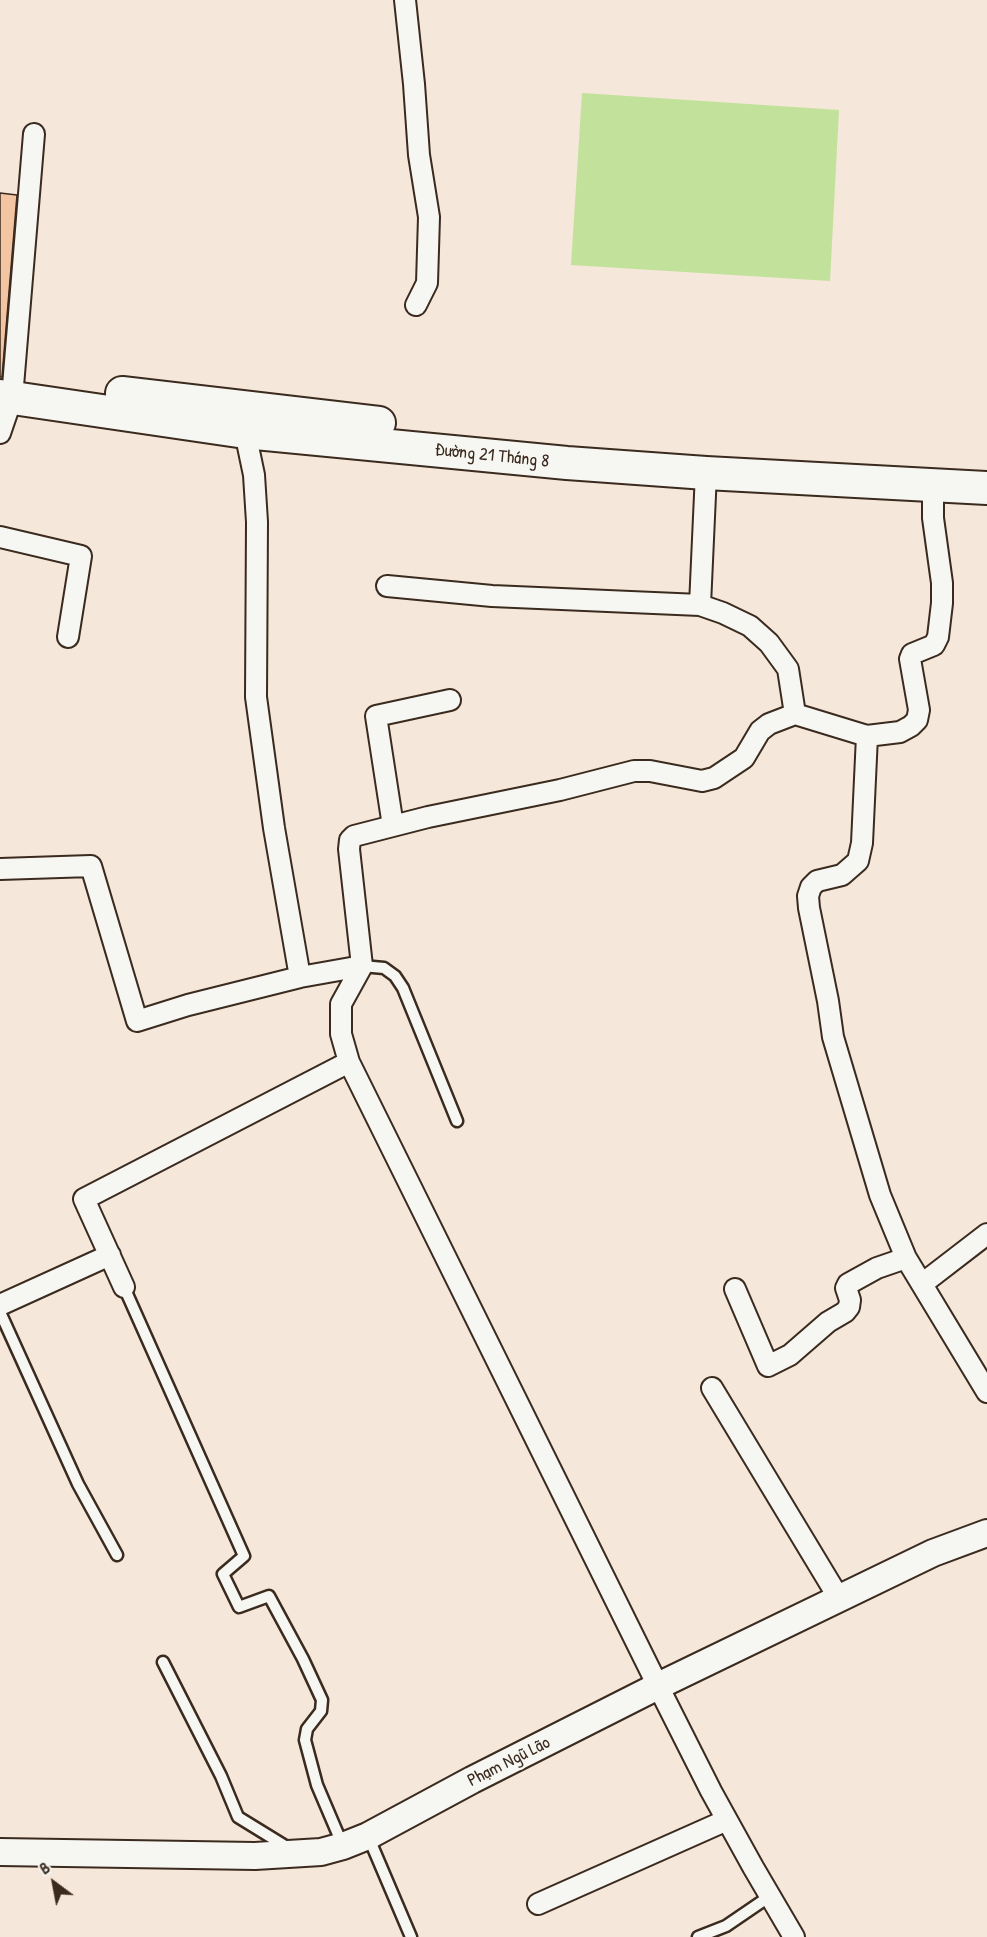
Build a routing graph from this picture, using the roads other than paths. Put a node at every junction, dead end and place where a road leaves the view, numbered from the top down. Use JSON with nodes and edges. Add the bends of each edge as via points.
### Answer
{"nodes":[{"id":1,"x":405,"y":0,"type":"edge"},
{"id":2,"x":34,"y":134,"type":"dead end"},
{"id":3,"x":416,"y":304,"type":"dead end"},
{"id":4,"x":6,"y":388,"type":"edge"},
{"id":5,"x":245,"y":432,"type":"junction"},
{"id":6,"x":0,"y":433,"type":"edge"},
{"id":7,"x":987,"y":470,"type":"edge"},
{"id":8,"x":706,"y":473,"type":"junction"},
{"id":9,"x":933,"y":486,"type":"junction"},
{"id":10,"x":987,"y":488,"type":"edge"},
{"id":11,"x":0,"y":537,"type":"edge"},
{"id":12,"x":387,"y":586,"type":"dead end"},
{"id":13,"x":699,"y":605,"type":"junction"},
{"id":14,"x":68,"y":637,"type":"dead end"},
{"id":15,"x":450,"y":700,"type":"dead end"},
{"id":16,"x":795,"y":714,"type":"junction"},
{"id":17,"x":867,"y":736,"type":"junction"},
{"id":18,"x":393,"y":826,"type":"junction"},
{"id":19,"x":0,"y":869,"type":"edge"},
{"id":20,"x":362,"y":966,"type":"junction"},
{"id":21,"x":300,"y":977,"type":"junction"},
{"id":22,"x":349,"y":1062,"type":"junction"},
{"id":23,"x":457,"y":1121,"type":"dead end"},
{"id":24,"x":987,"y":1234,"type":"edge"},
{"id":25,"x":110,"y":1255,"type":"junction"},
{"id":26,"x":906,"y":1258,"type":"junction"},
{"id":27,"x":922,"y":1284,"type":"junction"},
{"id":28,"x":124,"y":1287,"type":"joint"},
{"id":29,"x":735,"y":1289,"type":"dead end"},
{"id":30,"x":0,"y":1305,"type":"edge"},
{"id":31,"x":0,"y":1312,"type":"edge"},
{"id":32,"x":712,"y":1388,"type":"dead end"},
{"id":33,"x":987,"y":1392,"type":"edge"},
{"id":34,"x":987,"y":1533,"type":"edge"},
{"id":35,"x":117,"y":1555,"type":"dead end"},
{"id":36,"x":840,"y":1600,"type":"junction"},
{"id":37,"x":163,"y":1662,"type":"dead end"},
{"id":38,"x":658,"y":1686,"type":"junction"},
{"id":39,"x":727,"y":1820,"type":"junction"},
{"id":40,"x":368,"y":1836,"type":"junction"},
{"id":41,"x":343,"y":1846,"type":"junction"},
{"id":42,"x":0,"y":1852,"type":"edge"},
{"id":43,"x":298,"y":1853,"type":"junction"},
{"id":44,"x":770,"y":1896,"type":"junction"},
{"id":45,"x":538,"y":1904,"type":"dead end"},
{"id":46,"x":411,"y":1937,"type":"edge"},
{"id":47,"x":698,"y":1937,"type":"edge"},
{"id":48,"x":794,"y":1937,"type":"edge"}],
"edges":[{"from":1,"to":3,"type":"street","via":[[419,155],[429,217],[427,283]]},
{"from":2,"to":4,"type":"street"},
{"from":4,"to":5,"type":"main road","name":"Đường 21 Tháng 8"},
{"from":4,"to":6,"type":"street"},
{"from":4,"to":7,"type":"main road","name":"Đường 21 Tháng 8","via":[[797,464]]},
{"from":5,"to":8,"type":"main road","name":"Đường 21 Tháng 8"},
{"from":5,"to":21,"type":"street","via":[[254,475],[257,522],[256,697]]},
{"from":8,"to":9,"type":"main road","name":"Đường 21 Tháng 8"},
{"from":8,"to":13,"type":"street"},
{"from":9,"to":10,"type":"main road","name":"Đường 21 Tháng 8"},
{"from":9,"to":17,"type":"street","via":[[942,603],[934,645],[912,654],[910,659],[917,720],[900,732]]},
{"from":11,"to":14,"type":"street","via":[[81,556]]},
{"from":12,"to":13,"type":"street","via":[[492,596]]},
{"from":13,"to":16,"type":"street","via":[[750,626],[769,643],[788,669]]},
{"from":15,"to":18,"type":"street","via":[[376,716]]},
{"from":16,"to":17,"type":"street"},
{"from":16,"to":18,"type":"street","via":[[760,731],[744,758],[714,778],[702,781],[634,771]]},
{"from":17,"to":26,"type":"street","via":[[858,861],[842,875],[817,881],[808,896],[833,1037],[880,1195]]},
{"from":18,"to":20,"type":"street","via":[[350,840]]},
{"from":19,"to":21,"type":"street","via":[[91,866],[137,1021]]},
{"from":20,"to":21,"type":"street"},
{"from":20,"to":22,"type":"street","via":[[341,1004],[341,1034]]},
{"from":20,"to":23,"type":"lane","via":[[384,968],[395,976]]},
{"from":22,"to":25,"type":"street","via":[[84,1199]]},
{"from":22,"to":38,"type":"street"},
{"from":24,"to":27,"type":"street"},
{"from":25,"to":28,"type":"street"},
{"from":25,"to":30,"type":"street"},
{"from":26,"to":27,"type":"street"},
{"from":26,"to":29,"type":"street","via":[[848,1284],[850,1300],[845,1312],[790,1355],[768,1366]]},
{"from":27,"to":33,"type":"street"},
{"from":28,"to":41,"type":"lane","via":[[244,1556],[223,1574],[239,1607],[269,1596],[322,1700],[321,1711],[307,1729],[305,1740]]},
{"from":31,"to":35,"type":"lane","via":[[78,1484]]},
{"from":32,"to":36,"type":"street"},
{"from":34,"to":36,"type":"street","name":"Phạm Ngũ Lão","via":[[933,1553]]},
{"from":36,"to":38,"type":"street","name":"Phạm Ngũ Lão"},
{"from":37,"to":43,"type":"lane","via":[[238,1817]]},
{"from":38,"to":39,"type":"street"},
{"from":38,"to":40,"type":"street","name":"Phạm Ngũ Lão"},
{"from":39,"to":44,"type":"street"},
{"from":39,"to":45,"type":"street"},
{"from":40,"to":41,"type":"street","name":"Phạm Ngũ Lão"},
{"from":40,"to":46,"type":"lane"},
{"from":41,"to":43,"type":"street","name":"Phạm Ngũ Lão"},
{"from":42,"to":43,"type":"street","name":"Phạm Ngũ Lão","via":[[255,1856]]},
{"from":44,"to":47,"type":"lane","via":[[726,1926]]},
{"from":44,"to":48,"type":"street"}]}
